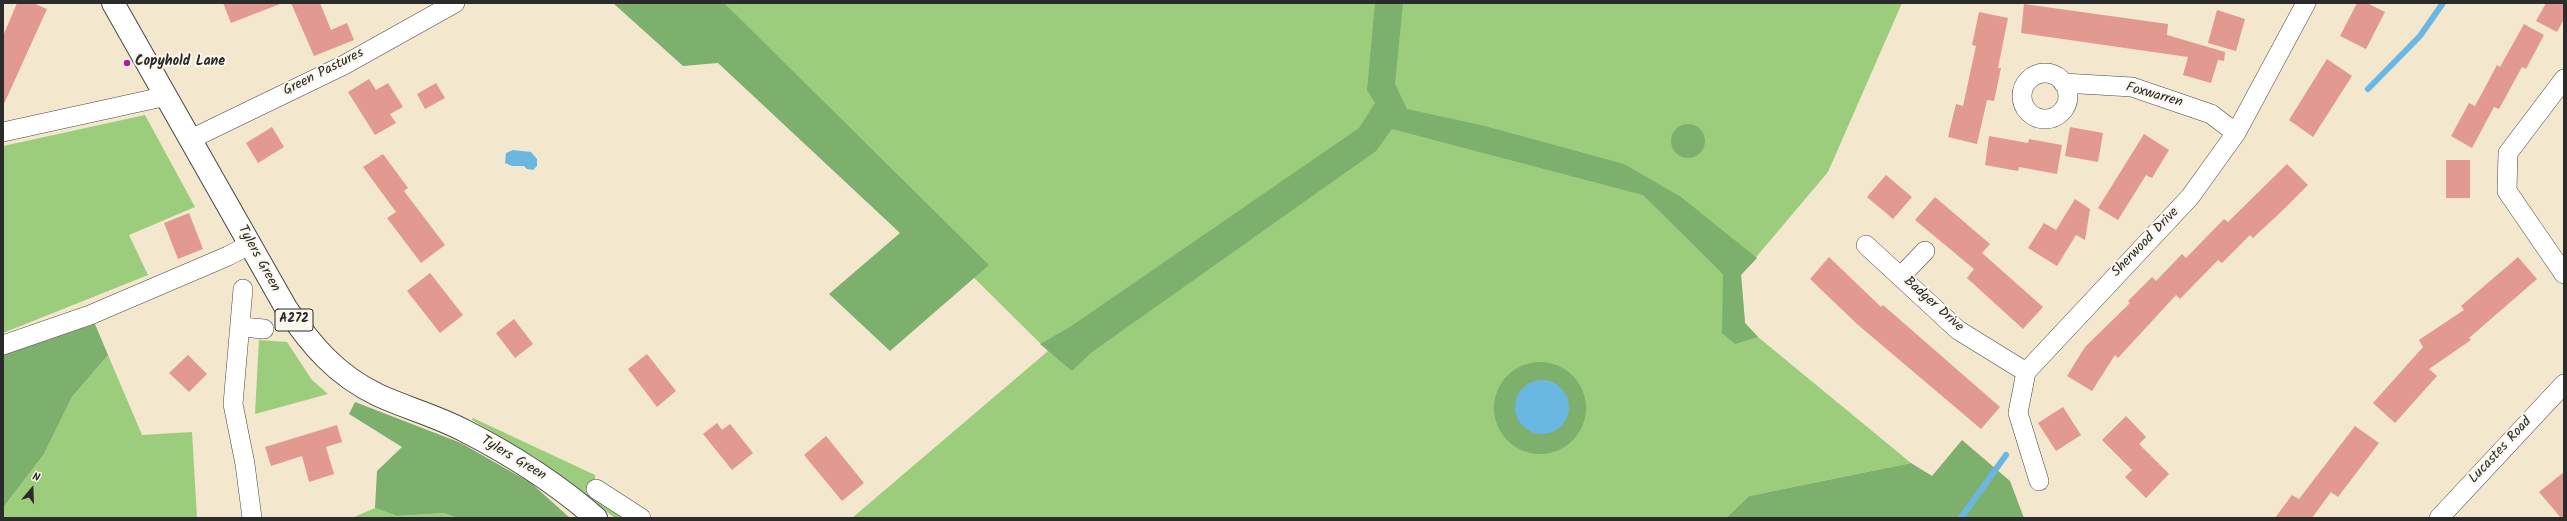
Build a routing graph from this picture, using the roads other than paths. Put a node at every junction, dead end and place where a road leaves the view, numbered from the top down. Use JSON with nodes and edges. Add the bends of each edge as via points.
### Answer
{"nodes":[{"id":1,"x":113,"y":3,"type":"edge"},
{"id":2,"x":455,"y":3,"type":"edge"},
{"id":3,"x":2306,"y":3,"type":"edge"},
{"id":4,"x":2564,"y":79,"type":"edge"},
{"id":5,"x":2064,"y":83,"type":"dead end"},
{"id":6,"x":167,"y":96,"type":"junction"},
{"id":7,"x":3,"y":132,"type":"edge"},
{"id":8,"x":2236,"y":133,"type":"junction"},
{"id":9,"x":192,"y":139,"type":"junction"},
{"id":10,"x":250,"y":245,"type":"junction"},
{"id":11,"x":1866,"y":245,"type":"dead end"},
{"id":12,"x":1924,"y":251,"type":"dead end"},
{"id":13,"x":2564,"y":274,"type":"edge"},
{"id":14,"x":1901,"y":276,"type":"junction"},
{"id":15,"x":243,"y":289,"type":"dead end"},
{"id":16,"x":241,"y":327,"type":"junction"},
{"id":17,"x":264,"y":328,"type":"dead end"},
{"id":18,"x":3,"y":345,"type":"edge"},
{"id":19,"x":2026,"y":372,"type":"junction"},
{"id":20,"x":2564,"y":384,"type":"edge"},
{"id":21,"x":2039,"y":481,"type":"dead end"},
{"id":22,"x":596,"y":489,"type":"dead end"},
{"id":23,"x":2448,"y":515,"type":"edge"},
{"id":24,"x":252,"y":518,"type":"edge"},
{"id":25,"x":596,"y":518,"type":"edge"},
{"id":26,"x":641,"y":518,"type":"edge"}],
"edges":[{"from":1,"to":6,"type":"highway","name":"Tylers Green","number":"A272"},
{"from":2,"to":9,"type":"street","name":"Green Pastures","via":[[344,65]]},
{"from":3,"to":8,"type":"street","name":"Sherwood Drive"},
{"from":4,"to":13,"type":"street","via":[[2508,153],[2507,191]]},
{"from":5,"to":8,"type":"street","name":"Foxwarren","via":[[2132,87],[2212,114]]},
{"from":6,"to":7,"type":"street"},
{"from":6,"to":9,"type":"highway","name":"Tylers Green","number":"A272"},
{"from":8,"to":19,"type":"street","name":"Sherwood Drive","via":[[2190,197]]},
{"from":9,"to":10,"type":"highway","name":"Tylers Green","number":"A272"},
{"from":10,"to":18,"type":"street","via":[[90,315]]},
{"from":10,"to":25,"type":"highway","name":"Tylers Green","number":"A272","via":[[286,308],[311,345],[337,369],[376,394],[452,425],[509,454],[578,502]]},
{"from":11,"to":14,"type":"street","name":"Badger Drive"},
{"from":12,"to":14,"type":"street"},
{"from":14,"to":19,"type":"street","name":"Badger Drive","via":[[1958,330]]},
{"from":15,"to":16,"type":"street"},
{"from":16,"to":17,"type":"street"},
{"from":16,"to":24,"type":"street","via":[[233,404]]},
{"from":19,"to":21,"type":"street","via":[[2018,413]]},
{"from":20,"to":23,"type":"street","name":"Lucastes Road"},
{"from":22,"to":26,"type":"street"}]}
